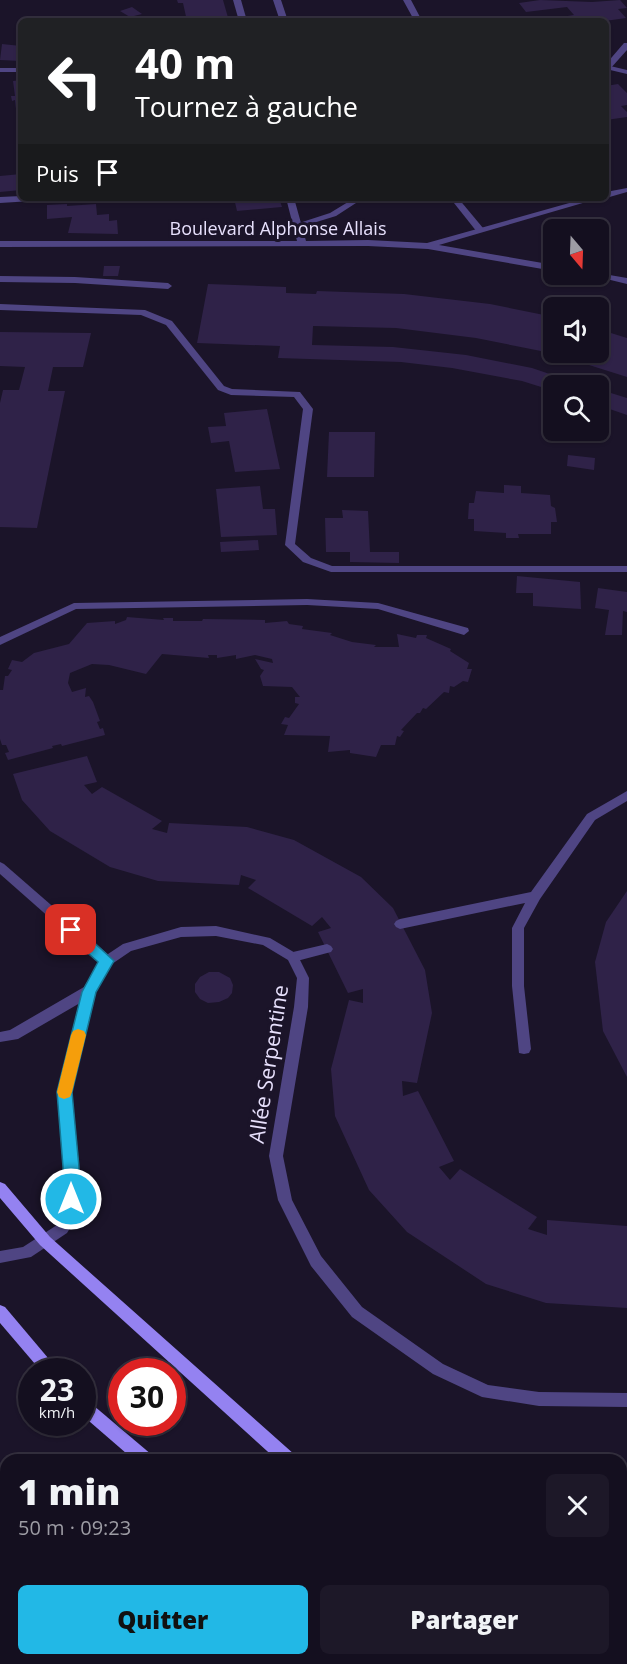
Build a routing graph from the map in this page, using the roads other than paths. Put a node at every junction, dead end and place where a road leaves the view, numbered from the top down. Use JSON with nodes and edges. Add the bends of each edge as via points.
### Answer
{"nodes":[{"id":1,"x":237,"y":0,"type":"edge"},
{"id":2,"x":277,"y":0,"type":"edge"},
{"id":3,"x":407,"y":0,"type":"edge"},
{"id":4,"x":242,"y":18,"type":"edge"},
{"id":5,"x":283,"y":18,"type":"edge"},
{"id":6,"x":417,"y":18,"type":"edge"},
{"id":7,"x":627,"y":45,"type":"edge"},
{"id":8,"x":609,"y":65,"type":"edge"},
{"id":9,"x":609,"y":68,"type":"edge"},
{"id":10,"x":0,"y":70,"type":"edge"},
{"id":11,"x":18,"y":70,"type":"edge"},
{"id":12,"x":627,"y":72,"type":"edge"},
{"id":13,"x":627,"y":190,"type":"edge"},
{"id":14,"x":609,"y":194,"type":"edge"},
{"id":15,"x":18,"y":199,"type":"edge"},
{"id":16,"x":0,"y":200,"type":"edge"},
{"id":17,"x":291,"y":201,"type":"edge"},
{"id":18,"x":352,"y":201,"type":"edge"},
{"id":19,"x":456,"y":201,"type":"edge"},
{"id":20,"x":585,"y":201,"type":"edge"},
{"id":21,"x":297,"y":225,"type":"junction"},
{"id":22,"x":480,"y":230,"type":"junction"},
{"id":23,"x":302,"y":243,"type":"junction"},
{"id":24,"x":0,"y":244,"type":"edge"},
{"id":25,"x":428,"y":246,"type":"junction"},
{"id":26,"x":543,"y":266,"type":"edge"},
{"id":27,"x":609,"y":278,"type":"edge"},
{"id":28,"x":0,"y":279,"type":"edge"},
{"id":29,"x":627,"y":281,"type":"edge"},
{"id":30,"x":168,"y":286,"type":"dead end"},
{"id":31,"x":0,"y":307,"type":"edge"},
{"id":32,"x":627,"y":569,"type":"edge"},
{"id":33,"x":464,"y":631,"type":"dead end"},
{"id":34,"x":0,"y":641,"type":"edge"},
{"id":35,"x":627,"y":795,"type":"edge"},
{"id":36,"x":0,"y":867,"type":"edge"},
{"id":37,"x":535,"y":896,"type":"junction"},
{"id":38,"x":399,"y":924,"type":"dead end"},
{"id":39,"x":327,"y":949,"type":"dead end"},
{"id":40,"x":293,"y":957,"type":"junction"},
{"id":41,"x":107,"y":961,"type":"junction"},
{"id":42,"x":89,"y":992,"type":"junction"},
{"id":43,"x":0,"y":1037,"type":"edge"},
{"id":44,"x":524,"y":1049,"type":"dead end"},
{"id":45,"x":0,"y":1188,"type":"edge"},
{"id":46,"x":45,"y":1241,"type":"junction"},
{"id":47,"x":0,"y":1257,"type":"edge"},
{"id":48,"x":0,"y":1312,"type":"edge"},
{"id":49,"x":40,"y":1358,"type":"edge"},
{"id":50,"x":627,"y":1400,"type":"edge"},
{"id":51,"x":96,"y":1417,"type":"edge"},
{"id":52,"x":139,"y":1454,"type":"edge"},
{"id":53,"x":282,"y":1454,"type":"edge"}],
"edges":[{"from":1,"to":4,"type":"street"},
{"from":2,"to":5,"type":"street"},
{"from":3,"to":6,"type":"street"},
{"from":7,"to":8,"type":"street"},
{"from":9,"to":12,"type":"street"},
{"from":10,"to":11,"type":"street"},
{"from":13,"to":14,"type":"street"},
{"from":15,"to":16,"type":"street"},
{"from":17,"to":21,"type":"street"},
{"from":18,"to":21,"type":"street","via":[[341,212]]},
{"from":19,"to":22,"type":"street"},
{"from":20,"to":22,"type":"street"},
{"from":21,"to":23,"type":"street"},
{"from":22,"to":25,"type":"street"},
{"from":23,"to":24,"type":"street","name":"Boulevard Alphonse Allais"},
{"from":23,"to":25,"type":"street","name":"Boulevard Alphonse Allais"},
{"from":25,"to":26,"type":"street","name":"Boulevard Alphonse Allais"},
{"from":27,"to":29,"type":"street"},
{"from":28,"to":30,"type":"street"},
{"from":31,"to":32,"type":"street","via":[[142,312],[169,323],[221,388],[231,392],[297,394],[308,409],[290,545],[307,560],[331,569]]},
{"from":33,"to":34,"type":"street","via":[[378,606],[307,602],[74,606]]},
{"from":35,"to":37,"type":"street","via":[[591,817]]},
{"from":36,"to":41,"type":"street"},
{"from":37,"to":38,"type":"street"},
{"from":37,"to":44,"type":"street","via":[[518,928]]},
{"from":39,"to":40,"type":"street"},
{"from":40,"to":41,"type":"street","name":"Allée Serpentine","via":[[266,941],[216,931],[181,932],[127,947]]},
{"from":40,"to":50,"type":"street","name":"Allée Serpentine","via":[[303,978],[301,1007],[276,1156],[285,1200],[316,1261],[357,1312],[438,1369],[487,1392],[539,1399]]},
{"from":41,"to":42,"type":"street","name":"Allée Serpentine"},
{"from":42,"to":43,"type":"street","via":[[13,1035]]},
{"from":42,"to":46,"type":"street","name":"Allée Serpentine","via":[[64,1092],[71,1215],[62,1229]]},
{"from":45,"to":46,"type":"main road"},
{"from":46,"to":47,"type":"street","name":"Allée Serpentine","via":[[27,1252]]},
{"from":46,"to":53,"type":"main road"},
{"from":48,"to":49,"type":"main road"},
{"from":51,"to":52,"type":"main road"}]}
